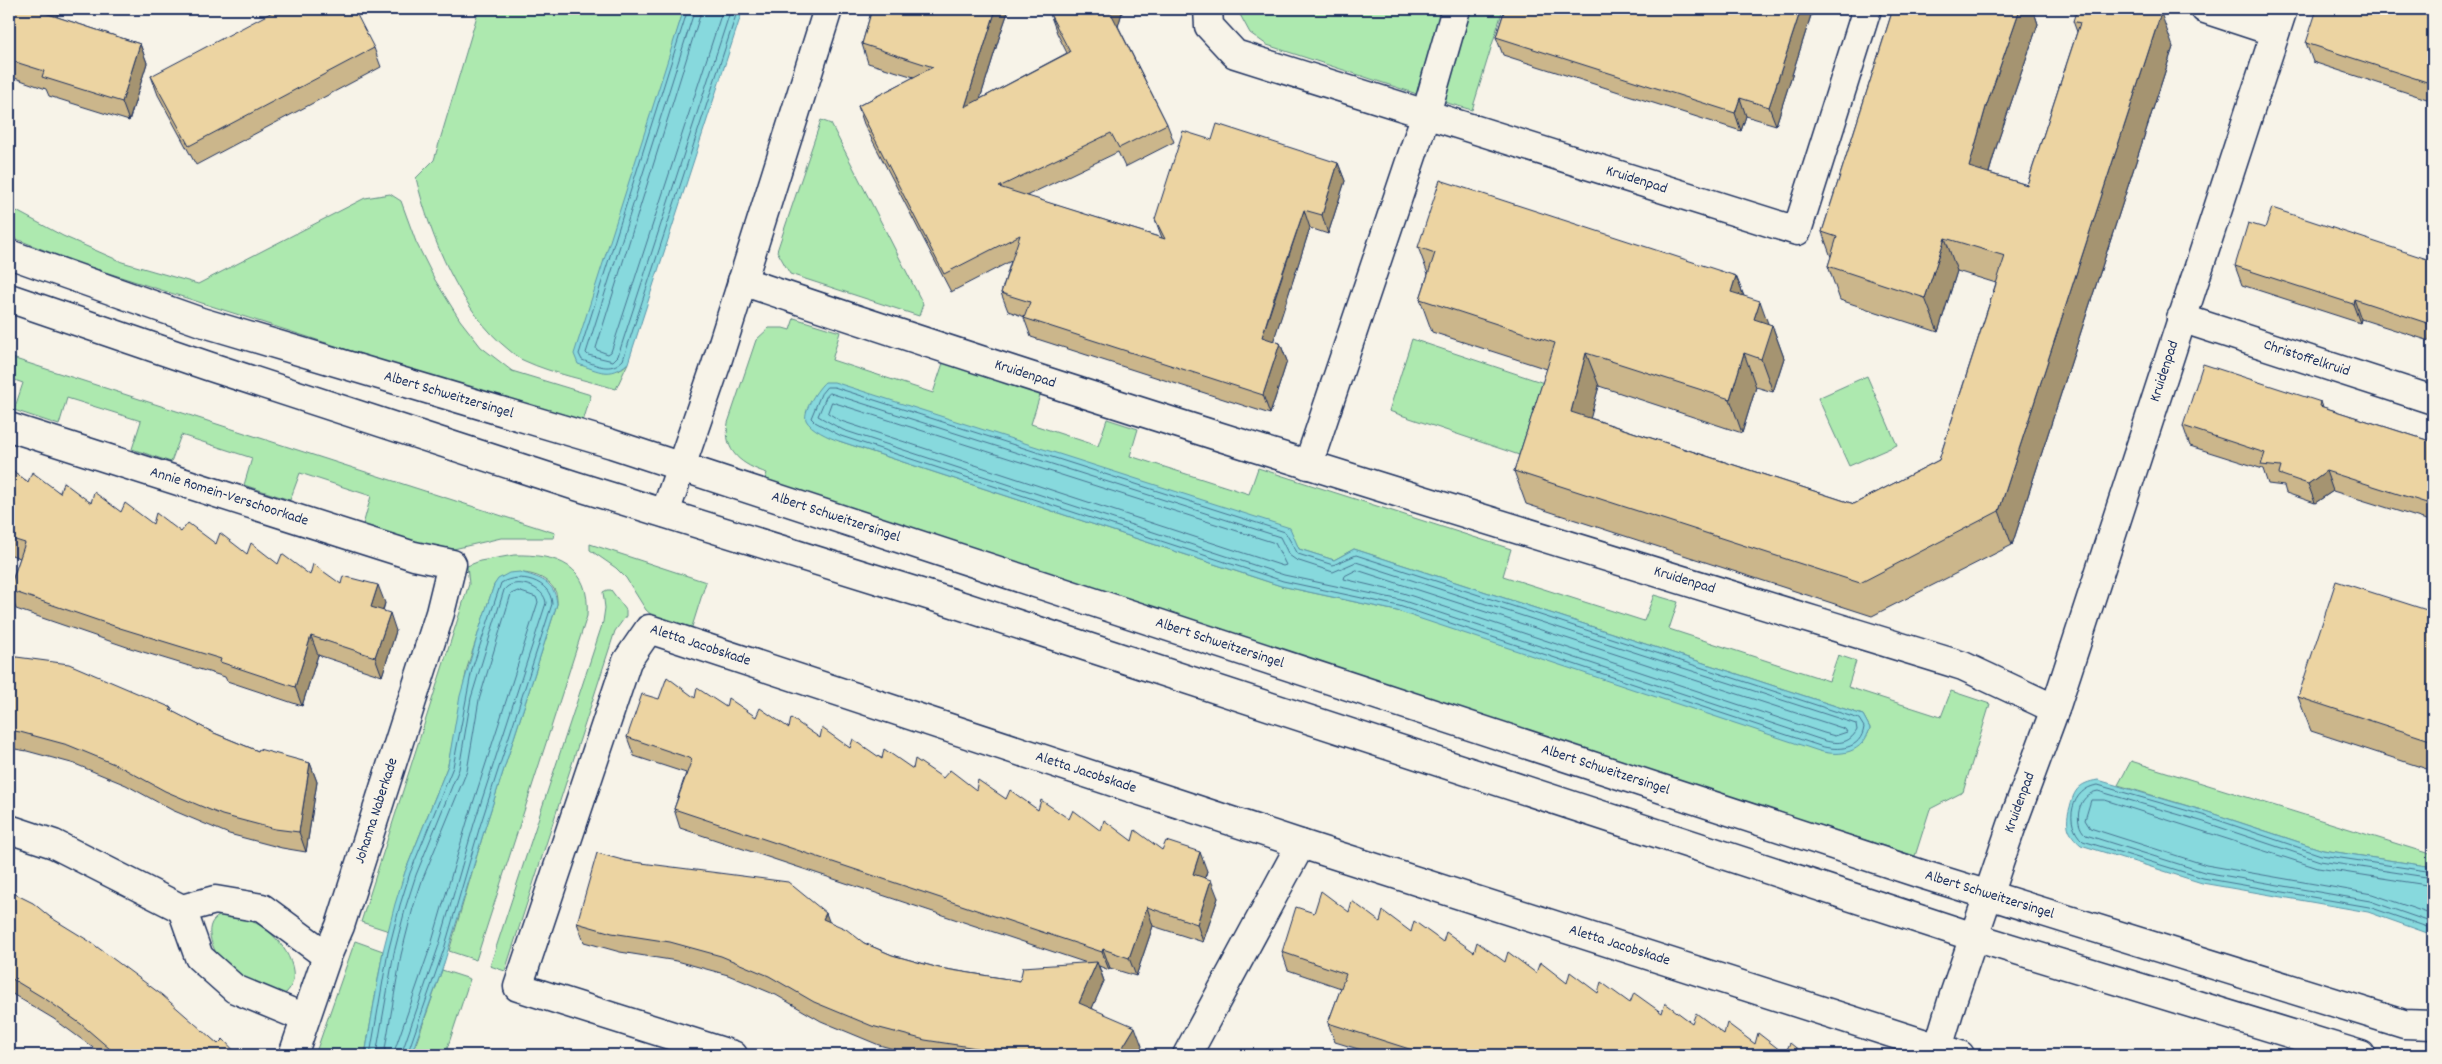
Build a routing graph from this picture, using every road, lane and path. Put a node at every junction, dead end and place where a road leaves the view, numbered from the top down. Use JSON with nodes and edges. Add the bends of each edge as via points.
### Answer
{"nodes":[{"id":1,"x":828,"y":9,"type":"edge"},
{"id":2,"x":1208,"y":9,"type":"edge"},
{"id":3,"x":1456,"y":9,"type":"edge"},
{"id":4,"x":1867,"y":9,"type":"edge"},
{"id":5,"x":2205,"y":9,"type":"edge"},
{"id":6,"x":2279,"y":20,"type":"edge"},
{"id":7,"x":1426,"y":114,"type":"junction"},
{"id":8,"x":9,"y":254,"type":"edge"},
{"id":9,"x":742,"y":281,"type":"junction"},
{"id":10,"x":9,"y":298,"type":"edge"},
{"id":11,"x":2182,"y":318,"type":"junction"},
{"id":12,"x":2433,"y":400,"type":"edge"},
{"id":13,"x":9,"y":427,"type":"edge"},
{"id":14,"x":1308,"y":465,"type":"junction"},
{"id":15,"x":681,"y":466,"type":"junction"},
{"id":16,"x":665,"y":513,"type":"junction"},
{"id":17,"x":452,"y":564,"type":"joint"},
{"id":18,"x":2055,"y":709,"type":"junction"},
{"id":19,"x":9,"y":829,"type":"edge"},
{"id":20,"x":1301,"y":844,"type":"junction"},
{"id":21,"x":1988,"y":896,"type":"junction"},
{"id":22,"x":182,"y":909,"type":"junction"},
{"id":23,"x":1974,"y":937,"type":"junction"},
{"id":24,"x":327,"y":956,"type":"junction"},
{"id":25,"x":304,"y":1018,"type":"junction"},
{"id":26,"x":2433,"y":1025,"type":"edge"},
{"id":27,"x":1945,"y":1053,"type":"edge"},
{"id":28,"x":293,"y":1055,"type":"edge"},
{"id":29,"x":733,"y":1055,"type":"edge"},
{"id":30,"x":1187,"y":1055,"type":"edge"},
{"id":31,"x":2361,"y":1055,"type":"edge"}],
"edges":[{"from":1,"to":9,"type":"street"},
{"from":2,"to":7,"type":"street","name":"Kruidenpad","via":[[1209,26],[1236,54]]},
{"from":3,"to":7,"type":"street"},
{"from":4,"to":7,"type":"street","name":"Kruidenpad","via":[[1797,231]]},
{"from":5,"to":6,"type":"street","name":"Kruidenpad"},
{"from":6,"to":11,"type":"street","name":"Kruidenpad"},
{"from":7,"to":14,"type":"street"},
{"from":8,"to":15,"type":"street","name":"Albert Schweitzersingel","via":[[201,322]]},
{"from":9,"to":14,"type":"street","name":"Kruidenpad"},
{"from":9,"to":15,"type":"street"},
{"from":10,"to":16,"type":"street","via":[[208,366]]},
{"from":11,"to":12,"type":"street","name":"Christoffelkruid"},
{"from":11,"to":18,"type":"street","name":"Kruidenpad"},
{"from":13,"to":17,"type":"street","name":"Annie Romein-Verschoorkade","via":[[414,556]]},
{"from":14,"to":18,"type":"street","name":"Kruidenpad","via":[[1963,666]]},
{"from":15,"to":16,"type":"street"},
{"from":15,"to":21,"type":"street","name":"Albert Schweitzersingel"},
{"from":16,"to":23,"type":"street","via":[[969,608]]},
{"from":17,"to":24,"type":"street","name":"Johanna Naberkade","via":[[396,752],[340,926]]},
{"from":18,"to":21,"type":"street","name":"Kruidenpad"},
{"from":19,"to":22,"type":"street","via":[[54,844]]},
{"from":20,"to":27,"type":"street","name":"Aletta Jacobskade"},
{"from":20,"to":29,"type":"street","name":"Aletta Jacobskade","via":[[649,629],[627,661],[518,986]]},
{"from":20,"to":30,"type":"street"},
{"from":21,"to":23,"type":"street","name":"Aletta Jacobskade"},
{"from":21,"to":26,"type":"street","name":"Albert Schweitzersingel","via":[[2404,1024]]},
{"from":22,"to":24,"type":"street","via":[[215,900],[262,908]]},
{"from":22,"to":25,"type":"street","via":[[199,956],[235,989]]},
{"from":23,"to":27,"type":"street","name":"Aletta Jacobskade"},
{"from":23,"to":31,"type":"street"},
{"from":24,"to":25,"type":"street","name":"Johanna Naberkade"},
{"from":25,"to":28,"type":"street","name":"Johanna Naberkade"}]}
